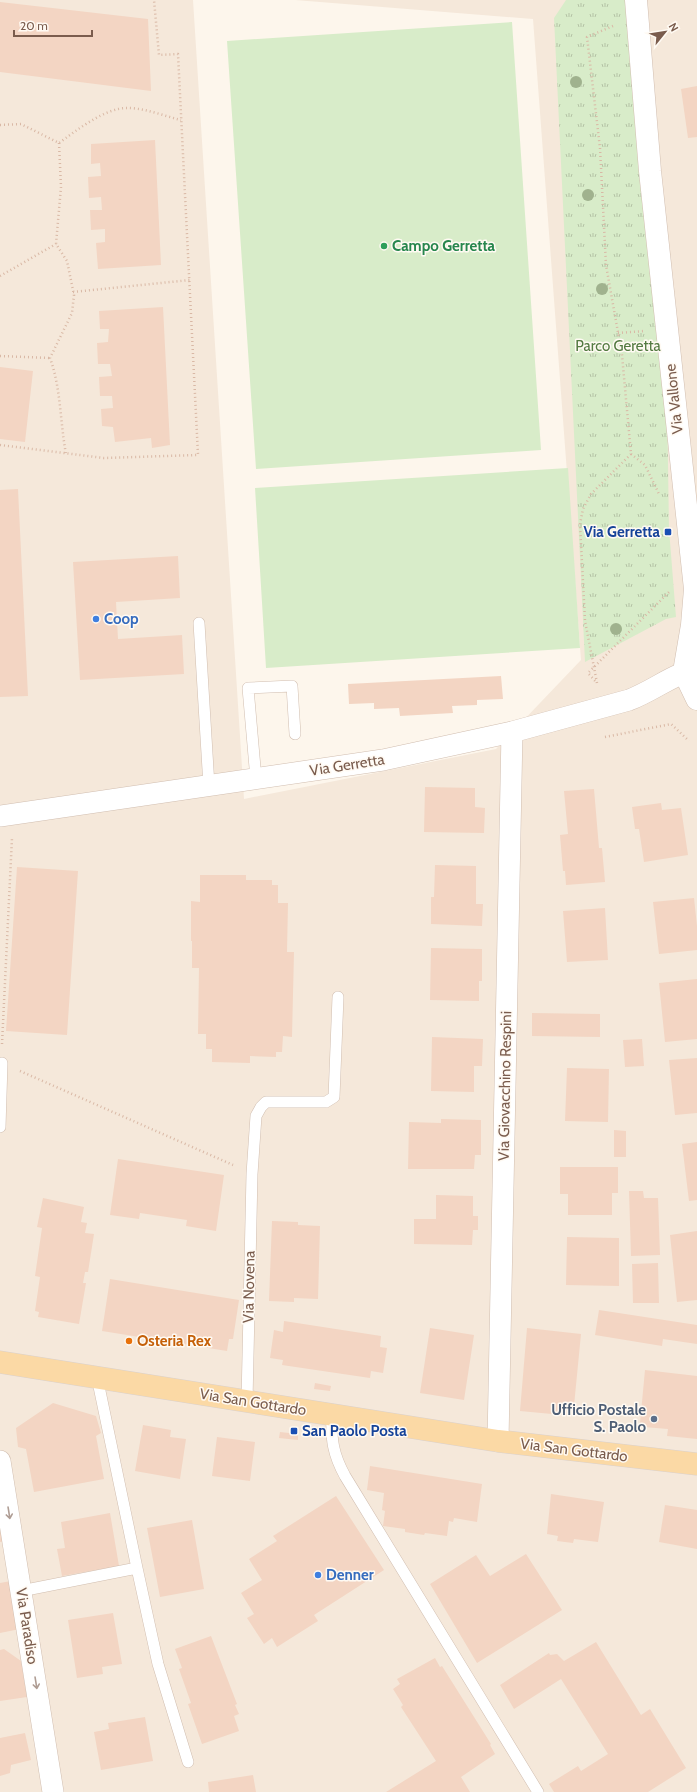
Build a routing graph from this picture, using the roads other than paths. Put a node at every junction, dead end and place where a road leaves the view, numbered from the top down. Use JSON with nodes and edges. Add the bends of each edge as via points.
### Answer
{"nodes":[{"id":1,"x":637,"y":8,"type":"edge"},
{"id":2,"x":199,"y":623,"type":"dead end"},
{"id":3,"x":691,"y":670,"type":"edge"},
{"id":4,"x":697,"y":699,"type":"edge"},
{"id":5,"x":512,"y":732,"type":"junction"},
{"id":6,"x":295,"y":734,"type":"dead end"},
{"id":7,"x":256,"y":779,"type":"junction"},
{"id":8,"x":208,"y":786,"type":"junction"},
{"id":9,"x":6,"y":815,"type":"edge"},
{"id":10,"x":338,"y":997,"type":"dead end"},
{"id":11,"x":2,"y":1063,"type":"road end"},
{"id":12,"x":0,"y":1127,"type":"edge"},
{"id":13,"x":0,"y":1362,"type":"edge"},
{"id":14,"x":97,"y":1378,"type":"junction"},
{"id":15,"x":247,"y":1401,"type":"junction"},
{"id":16,"x":332,"y":1415,"type":"junction"},
{"id":17,"x":498,"y":1441,"type":"junction"},
{"id":18,"x":0,"y":1461,"type":"edge"},
{"id":19,"x":697,"y":1464,"type":"edge"},
{"id":20,"x":136,"y":1568,"type":"junction"},
{"id":21,"x":21,"y":1591,"type":"junction"},
{"id":22,"x":188,"y":1762,"type":"dead end"},
{"id":23,"x":53,"y":1792,"type":"edge"},
{"id":24,"x":538,"y":1792,"type":"edge"}],
"edges":[{"from":1,"to":3,"type":"street","name":"Via Vallone","via":[[650,171],[694,589]]},
{"from":2,"to":8,"type":"lane"},
{"from":3,"to":4,"type":"street"},
{"from":3,"to":5,"type":"street","name":"Via Gerretta","via":[[629,700]]},
{"from":5,"to":7,"type":"street","name":"Via Gerretta","via":[[383,760]]},
{"from":5,"to":17,"type":"street","name":"Via Giovacchino Respini"},
{"from":6,"to":7,"type":"lane","via":[[292,686],[248,688]]},
{"from":7,"to":8,"type":"street","name":"Via Gerretta"},
{"from":8,"to":9,"type":"street","name":"Via Gerretta"},
{"from":10,"to":15,"type":"lane","name":"Via Novena","via":[[334,1097],[326,1102],[266,1102],[256,1116],[252,1174]]},
{"from":11,"to":12,"type":"lane"},
{"from":13,"to":14,"type":"main road","name":"Via San Gottardo"},
{"from":14,"to":15,"type":"main road","name":"Via San Gottardo"},
{"from":14,"to":20,"type":"lane"},
{"from":15,"to":16,"type":"main road","name":"Via San Gottardo"},
{"from":16,"to":17,"type":"main road","name":"Via San Gottardo"},
{"from":16,"to":24,"type":"lane","via":[[331,1438],[345,1476]]},
{"from":17,"to":19,"type":"main road","name":"Via San Gottardo"},
{"from":18,"to":21,"type":"street","name":"Via Paradiso","one_way":true},
{"from":20,"to":21,"type":"lane"},
{"from":20,"to":22,"type":"lane","via":[[151,1638]]},
{"from":21,"to":23,"type":"street","name":"Via Paradiso","one_way":true}]}
